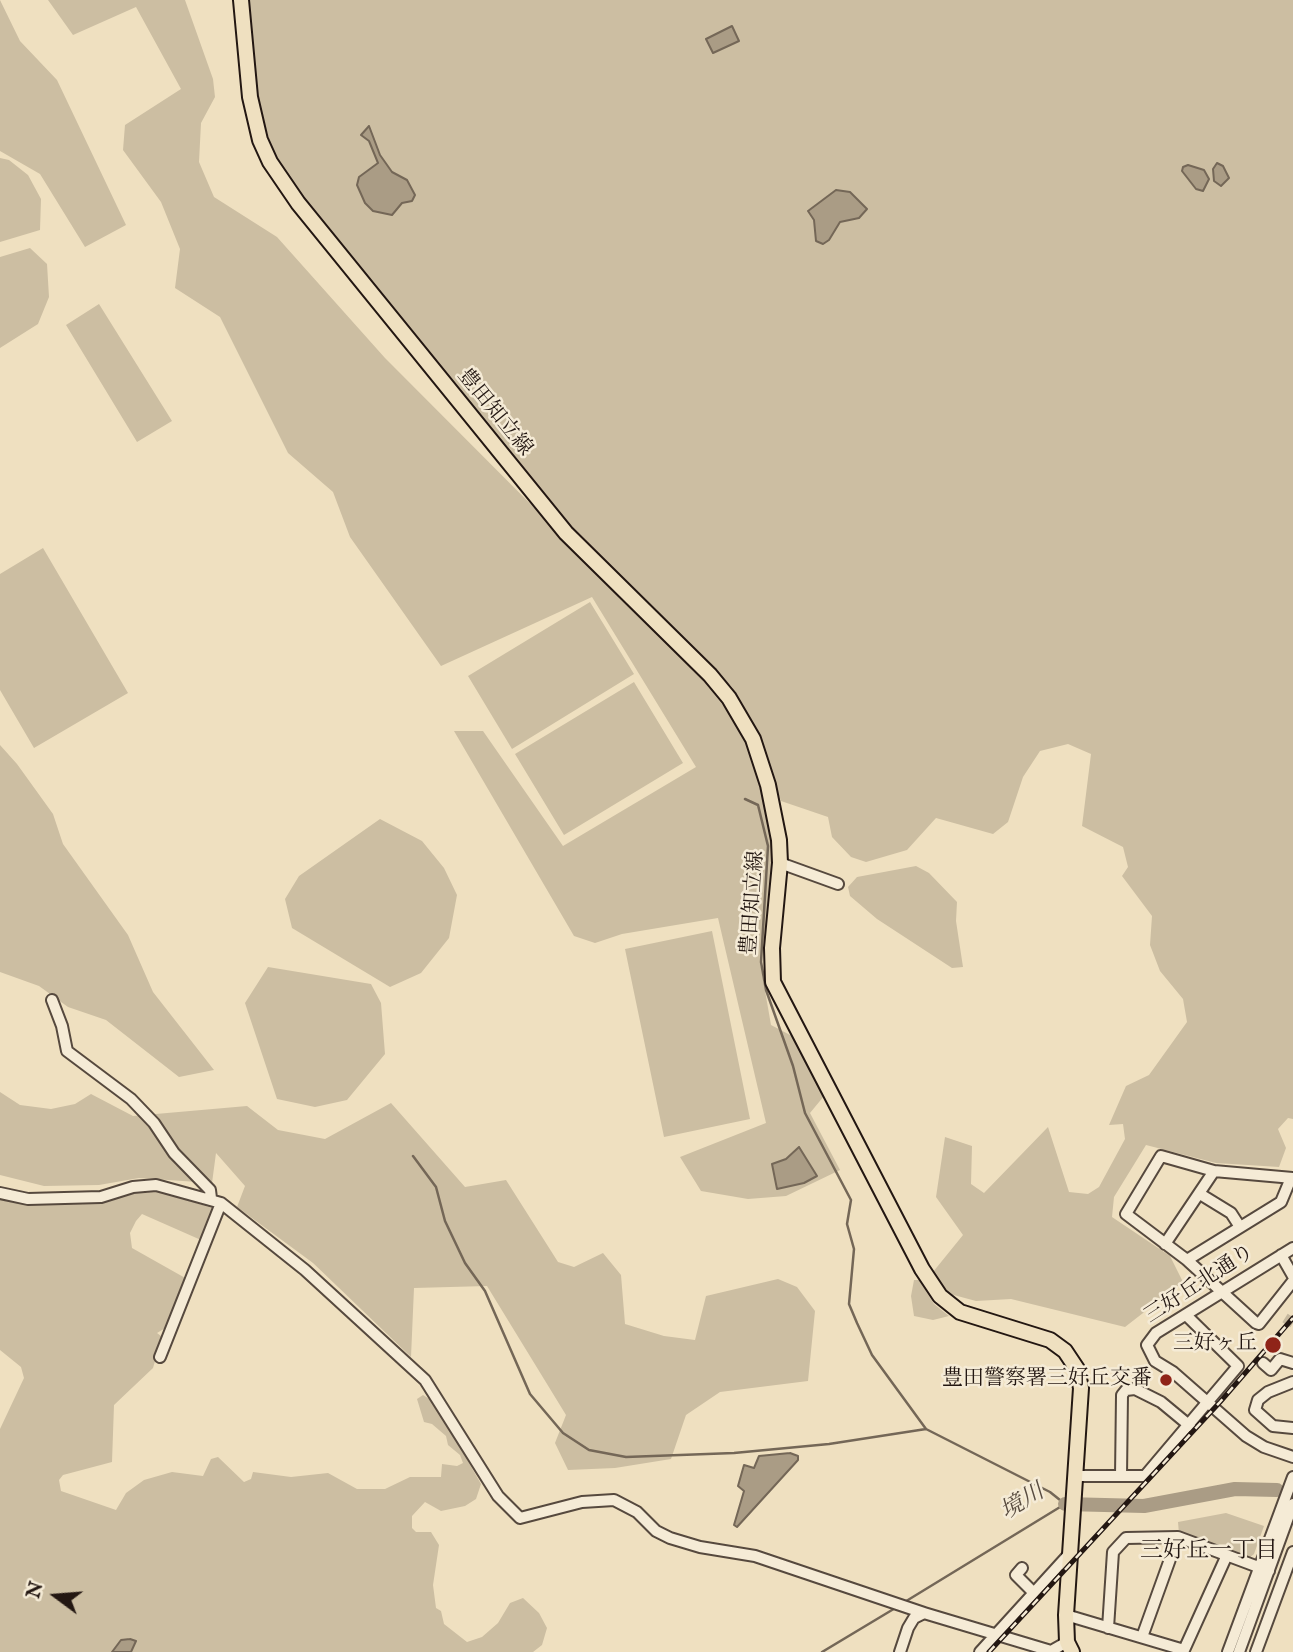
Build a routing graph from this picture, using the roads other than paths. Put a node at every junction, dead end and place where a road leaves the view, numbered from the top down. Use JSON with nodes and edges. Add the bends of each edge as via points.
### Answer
{"nodes":[{"id":1,"x":241,"y":0,"type":"edge"},
{"id":2,"x":780,"y":863,"type":"junction"},
{"id":3,"x":838,"y":884,"type":"dead end"},
{"id":4,"x":52,"y":1000,"type":"dead end"},
{"id":5,"x":1214,"y":1171,"type":"junction"},
{"id":6,"x":1292,"y":1178,"type":"edge"},
{"id":7,"x":0,"y":1193,"type":"edge"},
{"id":8,"x":1200,"y":1194,"type":"junction"},
{"id":9,"x":216,"y":1201,"type":"junction"},
{"id":10,"x":1240,"y":1227,"type":"junction"},
{"id":11,"x":1165,"y":1244,"type":"junction"},
{"id":12,"x":1293,"y":1248,"type":"edge"},
{"id":13,"x":1282,"y":1255,"type":"junction"},
{"id":14,"x":1187,"y":1260,"type":"junction"},
{"id":15,"x":1293,"y":1278,"type":"edge"},
{"id":16,"x":1222,"y":1292,"type":"junction"},
{"id":17,"x":1186,"y":1315,"type":"junction"},
{"id":18,"x":160,"y":1357,"type":"dead end"},
{"id":19,"x":1263,"y":1363,"type":"dead end"},
{"id":20,"x":1293,"y":1363,"type":"edge"},
{"id":21,"x":1293,"y":1382,"type":"edge"},
{"id":22,"x":1207,"y":1401,"type":"junction"},
{"id":23,"x":1190,"y":1426,"type":"junction"},
{"id":24,"x":1293,"y":1428,"type":"edge"},
{"id":25,"x":1293,"y":1457,"type":"edge"},
{"id":26,"x":1121,"y":1476,"type":"junction"},
{"id":27,"x":1293,"y":1477,"type":"edge"},
{"id":28,"x":1075,"y":1482,"type":"junction"},
{"id":29,"x":1293,"y":1504,"type":"edge"},
{"id":30,"x":1178,"y":1538,"type":"junction"},
{"id":31,"x":1071,"y":1552,"type":"junction"},
{"id":32,"x":1293,"y":1552,"type":"edge"},
{"id":33,"x":1227,"y":1555,"type":"junction"},
{"id":34,"x":1022,"y":1568,"type":"dead end"},
{"id":35,"x":1264,"y":1569,"type":"junction"},
{"id":36,"x":1033,"y":1592,"type":"junction"},
{"id":37,"x":923,"y":1613,"type":"junction"},
{"id":38,"x":1066,"y":1615,"type":"junction"},
{"id":39,"x":1108,"y":1628,"type":"junction"},
{"id":40,"x":993,"y":1635,"type":"junction"},
{"id":41,"x":1142,"y":1637,"type":"junction"},
{"id":42,"x":1069,"y":1647,"type":"edge"},
{"id":43,"x":900,"y":1652,"type":"edge"},
{"id":44,"x":980,"y":1652,"type":"edge"},
{"id":45,"x":1228,"y":1652,"type":"edge"},
{"id":46,"x":1240,"y":1652,"type":"edge"},
{"id":47,"x":1256,"y":1652,"type":"edge"}],
"edges":[{"from":1,"to":2,"type":"main road","name":"豊田知立線","via":[[250,97],[270,162],[298,203],[566,533],[729,698],[753,739],[768,785]]},
{"from":2,"to":3,"type":"street"},
{"from":2,"to":28,"type":"main road","name":"豊田知立線","via":[[771,967],[780,997],[933,1287],[947,1303],[971,1317],[1057,1344],[1077,1369],[1082,1388]]},
{"from":4,"to":9,"type":"street","via":[[66,1051],[131,1099]]},
{"from":5,"to":6,"type":"street"},
{"from":5,"to":8,"type":"street"},
{"from":5,"to":11,"type":"street","via":[[1158,1158],[1126,1214]]},
{"from":6,"to":10,"type":"street","via":[[1281,1202]]},
{"from":7,"to":9,"type":"street","via":[[28,1199],[101,1197],[156,1185]]},
{"from":8,"to":10,"type":"street","via":[[1231,1213]]},
{"from":8,"to":11,"type":"street"},
{"from":9,"to":18,"type":"street"},
{"from":9,"to":37,"type":"street","via":[[305,1270],[425,1380],[498,1496],[520,1518],[582,1502],[614,1500],[637,1511],[670,1538],[755,1556]]},
{"from":10,"to":14,"type":"street"},
{"from":11,"to":14,"type":"street"},
{"from":12,"to":13,"type":"street","name":"三好丘北通り"},
{"from":13,"to":15,"type":"street"},
{"from":13,"to":16,"type":"street","name":"三好丘北通り"},
{"from":14,"to":16,"type":"street"},
{"from":15,"to":16,"type":"street","via":[[1259,1324]]},
{"from":16,"to":17,"type":"street","name":"三好丘北通り"},
{"from":17,"to":22,"type":"street","via":[[1238,1366]]},
{"from":17,"to":22,"type":"street","name":"三好丘北通り","via":[[1153,1336],[1147,1349],[1155,1361]]},
{"from":19,"to":20,"type":"street","via":[[1271,1370],[1280,1359]]},
{"from":21,"to":24,"type":"street","via":[[1268,1392],[1255,1410],[1273,1426]]},
{"from":22,"to":23,"type":"street"},
{"from":22,"to":25,"type":"street","name":"三好丘北通り","via":[[1255,1441]]},
{"from":23,"to":26,"type":"street","via":[[1145,1476]]},
{"from":23,"to":26,"type":"street","via":[[1161,1402],[1135,1389],[1126,1390],[1122,1395]]},
{"from":26,"to":28,"type":"street"},
{"from":27,"to":35,"type":"street"},
{"from":28,"to":31,"type":"main road","name":"豊田知立線"},
{"from":29,"to":35,"type":"street"},
{"from":30,"to":33,"type":"street"},
{"from":30,"to":39,"type":"street","via":[[1126,1538],[1115,1547]]},
{"from":30,"to":41,"type":"street"},
{"from":31,"to":36,"type":"street"},
{"from":31,"to":38,"type":"main road","name":"豊田知立線"},
{"from":32,"to":47,"type":"street"},
{"from":33,"to":35,"type":"street"},
{"from":33,"to":41,"type":"street","via":[[1186,1650]]},
{"from":34,"to":36,"type":"street","via":[[1016,1575]]},
{"from":35,"to":45,"type":"street"},
{"from":35,"to":46,"type":"street"},
{"from":36,"to":40,"type":"street"},
{"from":37,"to":40,"type":"street"},
{"from":37,"to":43,"type":"street","via":[[914,1618]]},
{"from":38,"to":39,"type":"street"},
{"from":38,"to":42,"type":"main road","name":"豊田知立線"},
{"from":39,"to":41,"type":"street"},
{"from":40,"to":42,"type":"street","via":[[1051,1651]]},
{"from":40,"to":44,"type":"street"}]}
